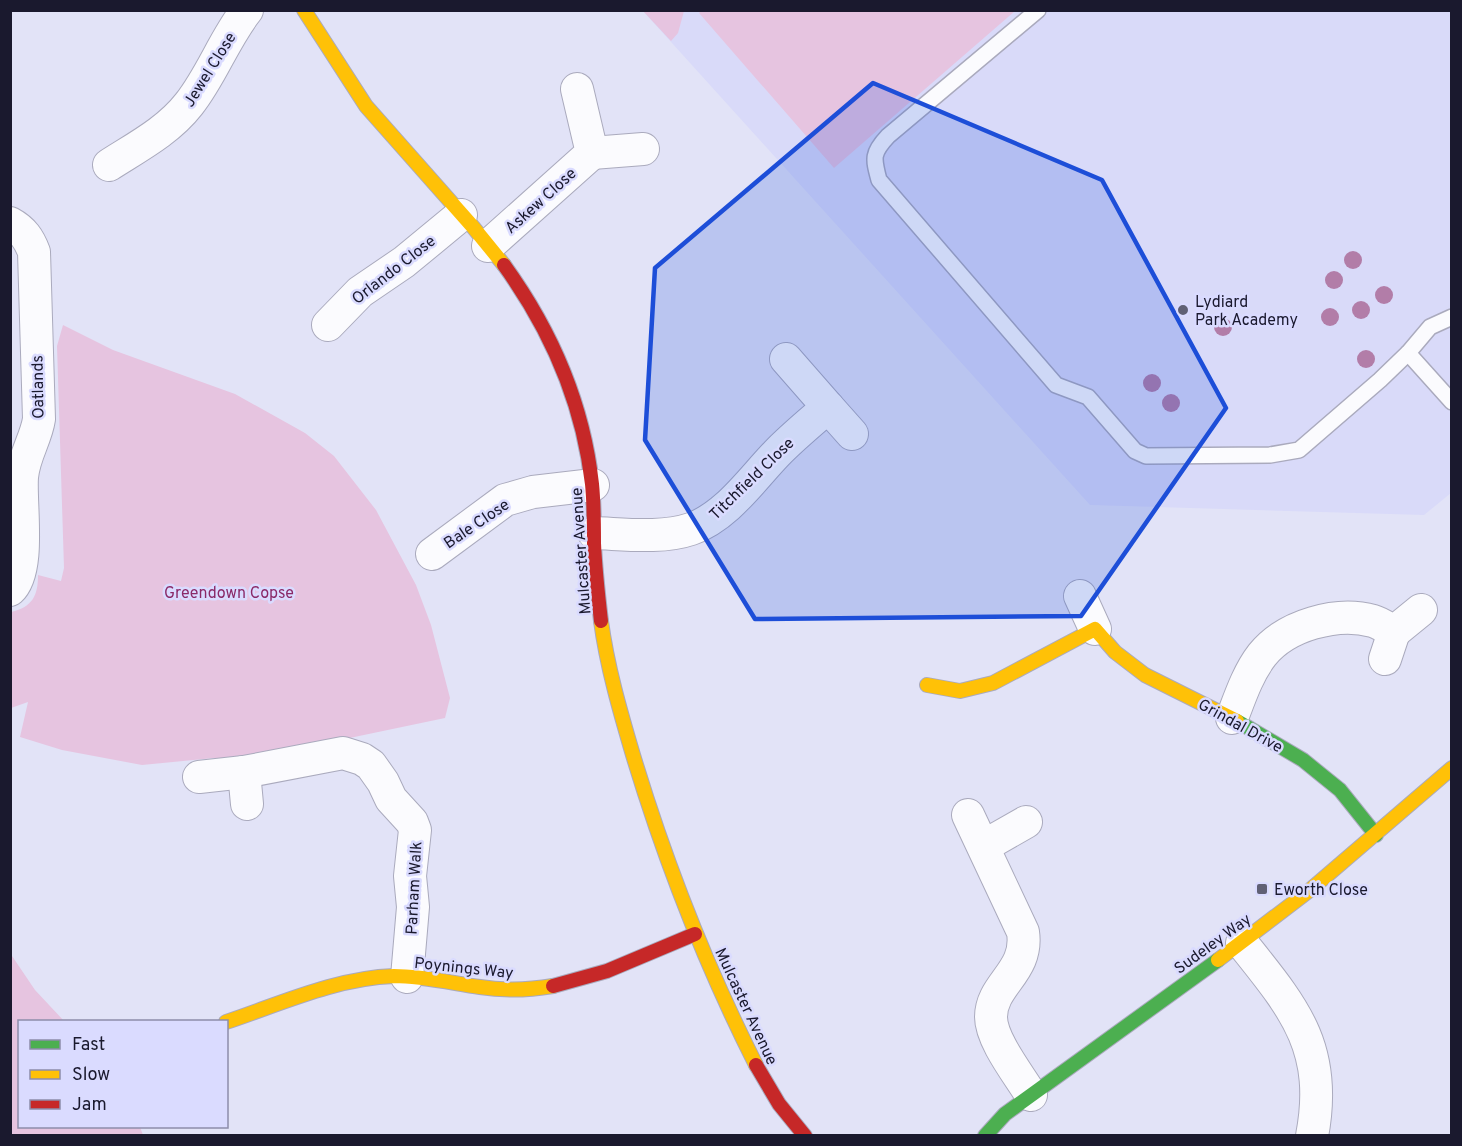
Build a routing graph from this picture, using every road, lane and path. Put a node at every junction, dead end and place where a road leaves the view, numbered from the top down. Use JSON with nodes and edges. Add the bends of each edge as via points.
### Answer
{"nodes":[{"id":1,"x":247,"y":10,"type":"edge"},
{"id":2,"x":304,"y":10,"type":"edge"},
{"id":3,"x":1038,"y":10,"type":"edge"},
{"id":4,"x":577,"y":89,"type":"dead end"},
{"id":5,"x":643,"y":149,"type":"dead end"},
{"id":6,"x":592,"y":153,"type":"junction"},
{"id":7,"x":109,"y":165,"type":"dead end"},
{"id":8,"x":461,"y":215,"type":"junction"},
{"id":9,"x":10,"y":223,"type":"edge"},
{"id":10,"x":488,"y":246,"type":"junction"},
{"id":11,"x":1452,"y":317,"type":"edge"},
{"id":12,"x":328,"y":325,"type":"dead end"},
{"id":13,"x":1408,"y":353,"type":"junction"},
{"id":14,"x":786,"y":359,"type":"dead end"},
{"id":15,"x":1452,"y":402,"type":"edge"},
{"id":16,"x":828,"y":407,"type":"junction"},
{"id":17,"x":852,"y":434,"type":"dead end"},
{"id":18,"x":593,"y":485,"type":"junction"},
{"id":19,"x":594,"y":533,"type":"junction"},
{"id":20,"x":432,"y":554,"type":"dead end"},
{"id":21,"x":10,"y":590,"type":"edge"},
{"id":22,"x":1080,"y":596,"type":"dead end"},
{"id":23,"x":1421,"y":610,"type":"dead end"},
{"id":24,"x":1095,"y":629,"type":"junction"},
{"id":25,"x":927,"y":685,"type":"dead end"},
{"id":26,"x":1232,"y":718,"type":"junction"},
{"id":27,"x":1452,"y":768,"type":"edge"},
{"id":28,"x":244,"y":772,"type":"junction"},
{"id":29,"x":199,"y":777,"type":"dead end"},
{"id":30,"x":247,"y":804,"type":"dead end"},
{"id":31,"x":968,"y":815,"type":"dead end"},
{"id":32,"x":1026,"y":822,"type":"dead end"},
{"id":33,"x":1376,"y":835,"type":"junction"},
{"id":34,"x":984,"y":846,"type":"junction"},
{"id":35,"x":695,"y":934,"type":"junction"},
{"id":36,"x":1242,"y":943,"type":"junction"},
{"id":37,"x":407,"y":977,"type":"junction"},
{"id":38,"x":228,"y":1021,"type":"edge"},
{"id":39,"x":1031,"y":1095,"type":"junction"},
{"id":40,"x":805,"y":1136,"type":"edge"},
{"id":41,"x":985,"y":1136,"type":"edge"},
{"id":42,"x":1312,"y":1136,"type":"edge"}],
"edges":[{"from":1,"to":7,"type":"street","name":"Jewel Close","via":[[189,105],[166,127]]},
{"from":2,"to":8,"type":"street","name":"Mulcaster Avenue","via":[[366,106]]},
{"from":3,"to":13,"type":"lane","via":[[888,136],[877,148],[874,164],[879,180],[1056,385],[1088,397],[1135,451],[1146,456],[1270,455],[1299,450]]},
{"from":4,"to":6,"type":"street"},
{"from":5,"to":6,"type":"street"},
{"from":6,"to":10,"type":"street","name":"Askew Close"},
{"from":8,"to":10,"type":"street","name":"Mulcaster Avenue"},
{"from":8,"to":12,"type":"street","name":"Orlando Close","via":[[360,292]]},
{"from":9,"to":21,"type":"street","name":"Oatlands","via":[[19,227],[34,252],[39,419],[22,477],[23,564],[16,585]]},
{"from":10,"to":18,"type":"street","name":"Mulcaster Avenue","via":[[550,338],[578,415]]},
{"from":11,"to":13,"type":"lane","via":[[1430,327]]},
{"from":13,"to":15,"type":"lane"},
{"from":14,"to":16,"type":"street"},
{"from":16,"to":17,"type":"street"},
{"from":16,"to":19,"type":"street","name":"Titchfield Close","via":[[734,498],[700,525],[657,534]]},
{"from":18,"to":19,"type":"street","name":"Mulcaster Avenue"},
{"from":18,"to":20,"type":"street","name":"Bale Close","via":[[505,500]]},
{"from":19,"to":35,"type":"street","name":"Mulcaster Avenue","via":[[610,670],[641,782]]},
{"from":22,"to":24,"type":"street","name":"Grindal Drive"},
{"from":23,"to":26,"type":"street","via":[[1389,645],[1375,621],[1341,618],[1319,622],[1284,637],[1263,655]]},
{"from":24,"to":25,"type":"street","via":[[993,683],[960,692]]},
{"from":24,"to":26,"type":"street","name":"Grindal Drive","via":[[1114,652],[1145,675]]},
{"from":26,"to":33,"type":"street","name":"Grindal Drive","via":[[1327,778]]},
{"from":27,"to":33,"type":"street","name":"Sudeley Way"},
{"from":28,"to":29,"type":"street","name":"Parham Walk"},
{"from":28,"to":30,"type":"street"},
{"from":28,"to":37,"type":"street","name":"Parham Walk","via":[[343,753],[371,765],[415,830]]},
{"from":31,"to":34,"type":"street"},
{"from":32,"to":34,"type":"street"},
{"from":33,"to":36,"type":"street","name":"Sudeley Way"},
{"from":34,"to":39,"type":"street","via":[[1020,922],[1025,944],[1023,956],[993,1008],[993,1030]]},
{"from":35,"to":37,"type":"street","name":"Poynings Way","via":[[604,973],[554,987],[514,990]]},
{"from":35,"to":40,"type":"street","name":"Mulcaster Avenue","via":[[758,1070]]},
{"from":36,"to":39,"type":"street","name":"Sudeley Way"},
{"from":36,"to":42,"type":"street","via":[[1283,995],[1307,1039],[1317,1095]]},
{"from":37,"to":38,"type":"street","name":"Poynings Way","via":[[344,984]]},
{"from":39,"to":41,"type":"street","name":"Sudeley Way","via":[[1005,1114]]}]}
